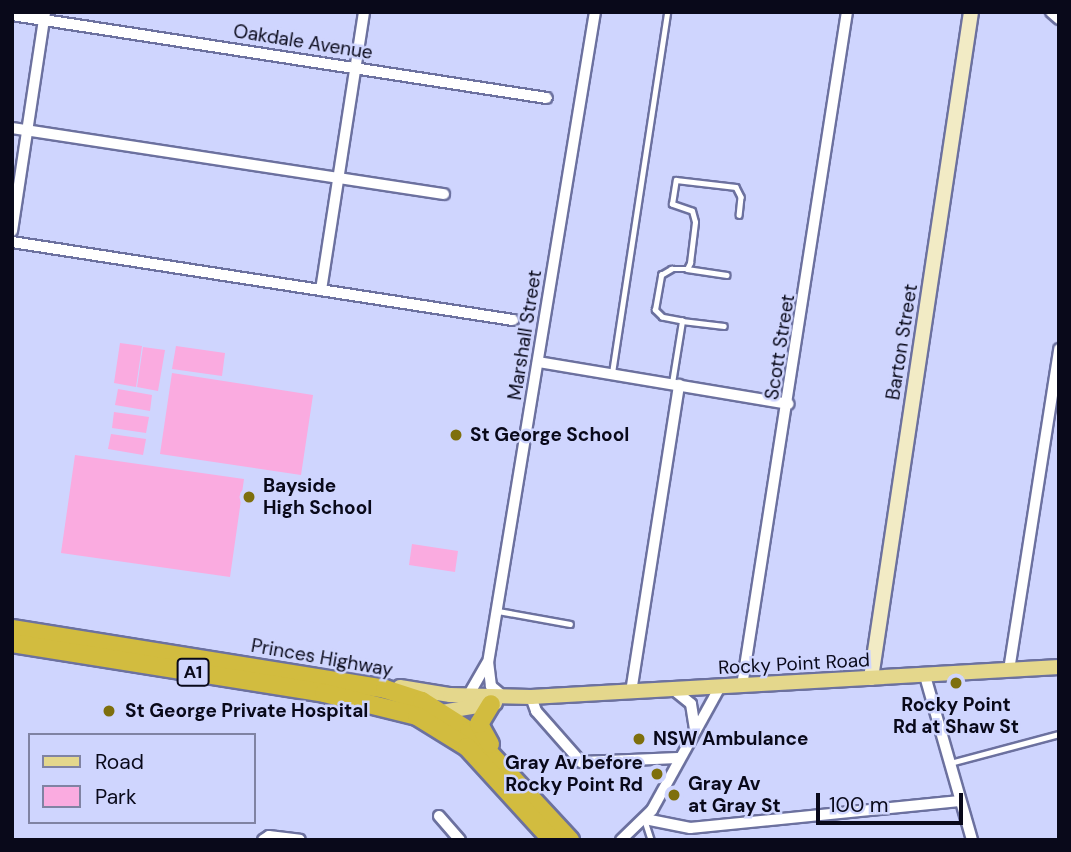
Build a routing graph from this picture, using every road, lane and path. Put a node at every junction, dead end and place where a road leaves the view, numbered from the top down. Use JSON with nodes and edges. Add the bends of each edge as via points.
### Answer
{"nodes":[{"id":1,"x":364,"y":12,"type":"edge"},
{"id":2,"x":595,"y":12,"type":"edge"},
{"id":3,"x":667,"y":12,"type":"edge"},
{"id":4,"x":847,"y":12,"type":"edge"},
{"id":5,"x":971,"y":12,"type":"edge"},
{"id":6,"x":1051,"y":12,"type":"edge"},
{"id":7,"x":12,"y":15,"type":"edge"},
{"id":8,"x":45,"y":16,"type":"edge"},
{"id":9,"x":1059,"y":19,"type":"edge"},
{"id":10,"x":355,"y":68,"type":"junction"},
{"id":11,"x":547,"y":98,"type":"dead end"},
{"id":12,"x":12,"y":128,"type":"edge"},
{"id":13,"x":27,"y":131,"type":"junction"},
{"id":14,"x":338,"y":178,"type":"junction"},
{"id":15,"x":444,"y":194,"type":"dead end"},
{"id":16,"x":739,"y":215,"type":"dead end"},
{"id":17,"x":12,"y":231,"type":"edge"},
{"id":18,"x":12,"y":242,"type":"edge"},
{"id":19,"x":687,"y":269,"type":"junction"},
{"id":20,"x":727,"y":275,"type":"dead end"},
{"id":21,"x":321,"y":290,"type":"junction"},
{"id":22,"x":513,"y":320,"type":"dead end"},
{"id":23,"x":682,"y":321,"type":"junction"},
{"id":24,"x":724,"y":326,"type":"dead end"},
{"id":25,"x":1059,"y":349,"type":"edge"},
{"id":26,"x":538,"y":362,"type":"junction"},
{"id":27,"x":612,"y":374,"type":"junction"},
{"id":28,"x":675,"y":385,"type":"junction"},
{"id":29,"x":789,"y":404,"type":"junction"},
{"id":30,"x":497,"y":611,"type":"junction"},
{"id":31,"x":570,"y":624,"type":"dead end"},
{"id":32,"x":12,"y":629,"type":"edge"},
{"id":33,"x":12,"y":643,"type":"edge"},
{"id":34,"x":488,"y":663,"type":"junction"},
{"id":35,"x":1059,"y":667,"type":"edge"},
{"id":36,"x":1009,"y":670,"type":"junction"},
{"id":37,"x":925,"y":676,"type":"junction"},
{"id":38,"x":871,"y":678,"type":"junction"},
{"id":39,"x":330,"y":680,"type":"junction"},
{"id":40,"x":742,"y":685,"type":"junction"},
{"id":41,"x":720,"y":687,"type":"junction"},
{"id":42,"x":674,"y":690,"type":"junction"},
{"id":43,"x":631,"y":692,"type":"junction"},
{"id":44,"x":468,"y":696,"type":"junction"},
{"id":45,"x":531,"y":696,"type":"junction"},
{"id":46,"x":497,"y":700,"type":"junction"},
{"id":47,"x":443,"y":711,"type":"junction"},
{"id":48,"x":417,"y":716,"type":"junction"},
{"id":49,"x":695,"y":729,"type":"junction"},
{"id":50,"x":1059,"y":734,"type":"edge"},
{"id":51,"x":680,"y":758,"type":"junction"},
{"id":52,"x":949,"y":764,"type":"junction"},
{"id":53,"x":515,"y":777,"type":"junction"},
{"id":54,"x":960,"y":801,"type":"junction"},
{"id":55,"x":439,"y":816,"type":"dead end"},
{"id":56,"x":645,"y":819,"type":"junction"},
{"id":57,"x":263,"y":840,"type":"edge"},
{"id":58,"x":300,"y":840,"type":"edge"},
{"id":59,"x":460,"y":840,"type":"edge"},
{"id":60,"x":552,"y":840,"type":"edge"},
{"id":61,"x":570,"y":840,"type":"edge"},
{"id":62,"x":621,"y":840,"type":"edge"},
{"id":63,"x":651,"y":840,"type":"edge"},
{"id":64,"x":972,"y":840,"type":"edge"}],
"edges":[{"from":1,"to":10,"type":"street"},
{"from":2,"to":26,"type":"street","name":"Marshall Street"},
{"from":3,"to":27,"type":"lane"},
{"from":4,"to":29,"type":"street","name":"Scott Street"},
{"from":5,"to":38,"type":"street","name":"Barton Street"},
{"from":6,"to":9,"type":"street"},
{"from":7,"to":8,"type":"street","name":"Oakdale Avenue"},
{"from":8,"to":10,"type":"street","name":"Oakdale Avenue"},
{"from":8,"to":13,"type":"street"},
{"from":10,"to":11,"type":"street","name":"Oakdale Avenue"},
{"from":10,"to":14,"type":"street"},
{"from":12,"to":13,"type":"street"},
{"from":13,"to":14,"type":"street"},
{"from":13,"to":17,"type":"street"},
{"from":14,"to":15,"type":"street"},
{"from":14,"to":21,"type":"street"},
{"from":16,"to":19,"type":"lane","via":[[741,197],[736,187],[676,180],[672,204],[695,215]]},
{"from":18,"to":21,"type":"street"},
{"from":19,"to":20,"type":"lane"},
{"from":19,"to":23,"type":"lane","via":[[671,269],[661,275],[655,310],[662,317]]},
{"from":21,"to":22,"type":"street"},
{"from":23,"to":24,"type":"lane"},
{"from":23,"to":28,"type":"lane"},
{"from":25,"to":36,"type":"street"},
{"from":26,"to":27,"type":"street"},
{"from":26,"to":30,"type":"street","name":"Marshall Street"},
{"from":27,"to":28,"type":"street"},
{"from":28,"to":29,"type":"street"},
{"from":28,"to":43,"type":"street"},
{"from":29,"to":40,"type":"street","name":"Scott Street"},
{"from":30,"to":31,"type":"lane"},
{"from":30,"to":34,"type":"street","name":"Marshall Street"},
{"from":32,"to":39,"type":"highway","name":"Princes Highway","number":"A1"},
{"from":33,"to":48,"type":"highway","name":"Princes Highway","number":"A1","via":[[324,693]]},
{"from":34,"to":44,"type":"street","name":"Marshall Street"},
{"from":34,"to":46,"type":"street"},
{"from":35,"to":36,"type":"main road","name":"Rocky Point Road"},
{"from":36,"to":37,"type":"main road","name":"Rocky Point Road"},
{"from":37,"to":38,"type":"main road","name":"Rocky Point Road"},
{"from":37,"to":52,"type":"street"},
{"from":38,"to":40,"type":"main road","name":"Rocky Point Road"},
{"from":39,"to":44,"type":"main road","name":"Rocky Point Road","via":[[350,677]]},
{"from":39,"to":47,"type":"highway","name":"Princes Highway","number":"A1","via":[[402,694]]},
{"from":40,"to":41,"type":"main road","name":"Rocky Point Road"},
{"from":41,"to":42,"type":"main road","name":"Rocky Point Road"},
{"from":41,"to":49,"type":"street"},
{"from":42,"to":43,"type":"main road","name":"Rocky Point Road"},
{"from":42,"to":49,"type":"street","via":[[691,704]]},
{"from":43,"to":45,"type":"main road","name":"Rocky Point Road"},
{"from":44,"to":46,"type":"main road","name":"Rocky Point Road"},
{"from":45,"to":46,"type":"main road","name":"Rocky Point Road"},
{"from":45,"to":51,"type":"street","via":[[536,711],[581,762]]},
{"from":46,"to":47,"type":"main road","name":"Rocky Point Road"},
{"from":46,"to":53,"type":"highway","via":[[482,713],[481,729]]},
{"from":47,"to":48,"type":"main road","name":"Rocky Point Road"},
{"from":47,"to":53,"type":"highway","name":"Princes Highway","number":"A1"},
{"from":48,"to":60,"type":"highway","name":"Princes Highway","number":"A1","via":[[467,747]]},
{"from":49,"to":51,"type":"street"},
{"from":50,"to":52,"type":"lane"},
{"from":51,"to":56,"type":"street"},
{"from":52,"to":54,"type":"street"},
{"from":53,"to":61,"type":"highway","name":"Princes Highway","number":"A1"},
{"from":54,"to":56,"type":"street","via":[[690,828]]},
{"from":54,"to":64,"type":"street"},
{"from":55,"to":59,"type":"street"},
{"from":56,"to":62,"type":"street"},
{"from":56,"to":63,"type":"lane"},
{"from":57,"to":58,"type":"street","via":[[270,836]]}]}
